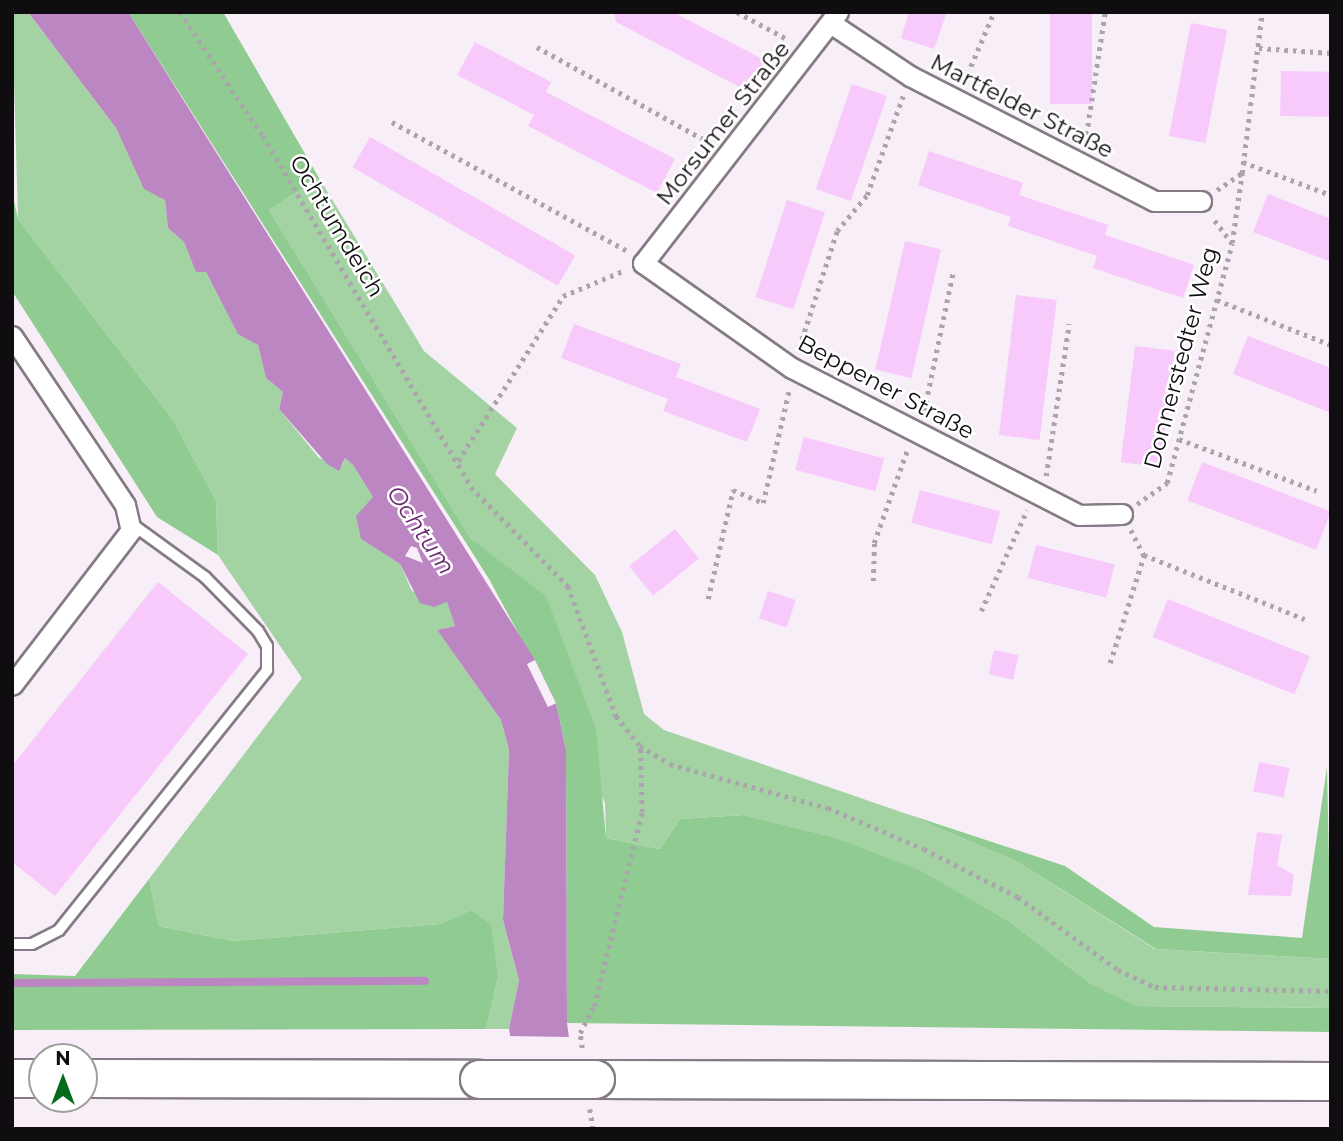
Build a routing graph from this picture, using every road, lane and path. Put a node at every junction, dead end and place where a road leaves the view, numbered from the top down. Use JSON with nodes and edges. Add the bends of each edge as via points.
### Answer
{"nodes":[{"id":1,"x":180,"y":12,"type":"edge"},
{"id":2,"x":737,"y":12,"type":"edge"},
{"id":3,"x":994,"y":12,"type":"edge"},
{"id":4,"x":1105,"y":12,"type":"edge"},
{"id":5,"x":1262,"y":12,"type":"edge"},
{"id":6,"x":835,"y":18,"type":"edge"},
{"id":7,"x":537,"y":47,"type":"dead end"},
{"id":8,"x":1259,"y":48,"type":"junction"},
{"id":9,"x":811,"y":51,"type":"junction"},
{"id":10,"x":1331,"y":53,"type":"edge"},
{"id":11,"x":911,"y":76,"type":"junction"},
{"id":12,"x":957,"y":100,"type":"junction"},
{"id":13,"x":392,"y":122,"type":"dead end"},
{"id":14,"x":727,"y":158,"type":"junction"},
{"id":15,"x":1075,"y":161,"type":"junction"},
{"id":16,"x":1243,"y":162,"type":"junction"},
{"id":17,"x":1242,"y":173,"type":"junction"},
{"id":18,"x":1331,"y":195,"type":"edge"},
{"id":19,"x":1200,"y":201,"type":"junction"},
{"id":20,"x":1232,"y":244,"type":"junction"},
{"id":21,"x":643,"y":263,"type":"junction"},
{"id":22,"x":953,"y":272,"type":"dead end"},
{"id":23,"x":1217,"y":300,"type":"junction"},
{"id":24,"x":1069,"y":324,"type":"dead end"},
{"id":25,"x":12,"y":336,"type":"edge"},
{"id":26,"x":1331,"y":345,"type":"edge"},
{"id":27,"x":792,"y":368,"type":"junction"},
{"id":28,"x":914,"y":430,"type":"junction"},
{"id":29,"x":1179,"y":439,"type":"junction"},
{"id":30,"x":458,"y":461,"type":"junction"},
{"id":31,"x":1317,"y":491,"type":"dead end"},
{"id":32,"x":1039,"y":495,"type":"junction"},
{"id":33,"x":1122,"y":514,"type":"joint"},
{"id":34,"x":129,"y":521,"type":"junction"},
{"id":35,"x":873,"y":581,"type":"dead end"},
{"id":36,"x":708,"y":599,"type":"dead end"},
{"id":37,"x":981,"y":611,"type":"dead end"},
{"id":38,"x":1305,"y":619,"type":"dead end"},
{"id":39,"x":1110,"y":663,"type":"dead end"},
{"id":40,"x":12,"y":685,"type":"edge"},
{"id":41,"x":640,"y":746,"type":"junction"},
{"id":42,"x":12,"y":944,"type":"edge"},
{"id":43,"x":1331,"y":991,"type":"edge"},
{"id":44,"x":580,"y":1033,"type":"dead end"},
{"id":45,"x":98,"y":1078,"type":"edge"},
{"id":46,"x":1331,"y":1082,"type":"edge"}],
"edges":[{"from":1,"to":30,"type":"path","name":"Ochtumdeich","via":[[263,136]]},
{"from":2,"to":9,"type":"path"},
{"from":3,"to":12,"type":"path"},
{"from":4,"to":15,"type":"path","via":[[1087,139]]},
{"from":5,"to":8,"type":"path"},
{"from":6,"to":9,"type":"street","name":"Morsumer Straße"},
{"from":6,"to":11,"type":"street","name":"Martfelder Straße"},
{"from":7,"to":14,"type":"path"},
{"from":8,"to":10,"type":"path"},
{"from":8,"to":16,"type":"path"},
{"from":9,"to":14,"type":"street","name":"Morsumer Straße"},
{"from":11,"to":12,"type":"street","name":"Martfelder Straße"},
{"from":11,"to":27,"type":"path","via":[[867,195],[837,231]]},
{"from":12,"to":15,"type":"street","name":"Martfelder Straße"},
{"from":13,"to":21,"type":"path"},
{"from":14,"to":21,"type":"street","name":"Morsumer Straße"},
{"from":15,"to":19,"type":"street","name":"Martfelder Straße","via":[[1154,201]]},
{"from":16,"to":17,"type":"path"},
{"from":16,"to":18,"type":"path"},
{"from":17,"to":19,"type":"path"},
{"from":17,"to":20,"type":"path"},
{"from":19,"to":20,"type":"path","name":"Donnerstedter Weg"},
{"from":20,"to":23,"type":"path","name":"Donnerstedter Weg"},
{"from":21,"to":27,"type":"street","name":"Beppener Straße"},
{"from":21,"to":30,"type":"path","via":[[563,296]]},
{"from":22,"to":28,"type":"path","via":[[924,414]]},
{"from":23,"to":26,"type":"path"},
{"from":23,"to":29,"type":"path","name":"Donnerstedter Weg"},
{"from":24,"to":32,"type":"path"},
{"from":25,"to":34,"type":"street","via":[[80,433]]},
{"from":27,"to":28,"type":"street","name":"Beppener Straße"},
{"from":27,"to":36,"type":"path","via":[[763,503],[733,490]]},
{"from":28,"to":32,"type":"street","name":"Beppener Straße"},
{"from":28,"to":35,"type":"path","via":[[874,543]]},
{"from":29,"to":31,"type":"path"},
{"from":29,"to":33,"type":"path","name":"Donnerstedter Weg","via":[[1167,483]]},
{"from":30,"to":41,"type":"path","name":"Ochtumdeich","via":[[502,525],[568,586],[616,716]]},
{"from":32,"to":33,"type":"street","name":"Beppener Straße","via":[[1079,515]]},
{"from":32,"to":37,"type":"path","via":[[1024,513]]},
{"from":34,"to":40,"type":"street","via":[[131,530],[111,561]]},
{"from":34,"to":42,"type":"lane","via":[[205,577],[258,631],[267,646],[267,670],[59,930],[32,944]]},
{"from":38,"to":39,"type":"path","via":[[1144,555]]},
{"from":41,"to":43,"type":"path","via":[[670,764],[828,808],[924,849],[1018,897],[1118,970],[1155,988]]},
{"from":41,"to":44,"type":"path","via":[[642,812],[594,1006]]},
{"from":45,"to":46,"type":"highway","bridge":true}]}
